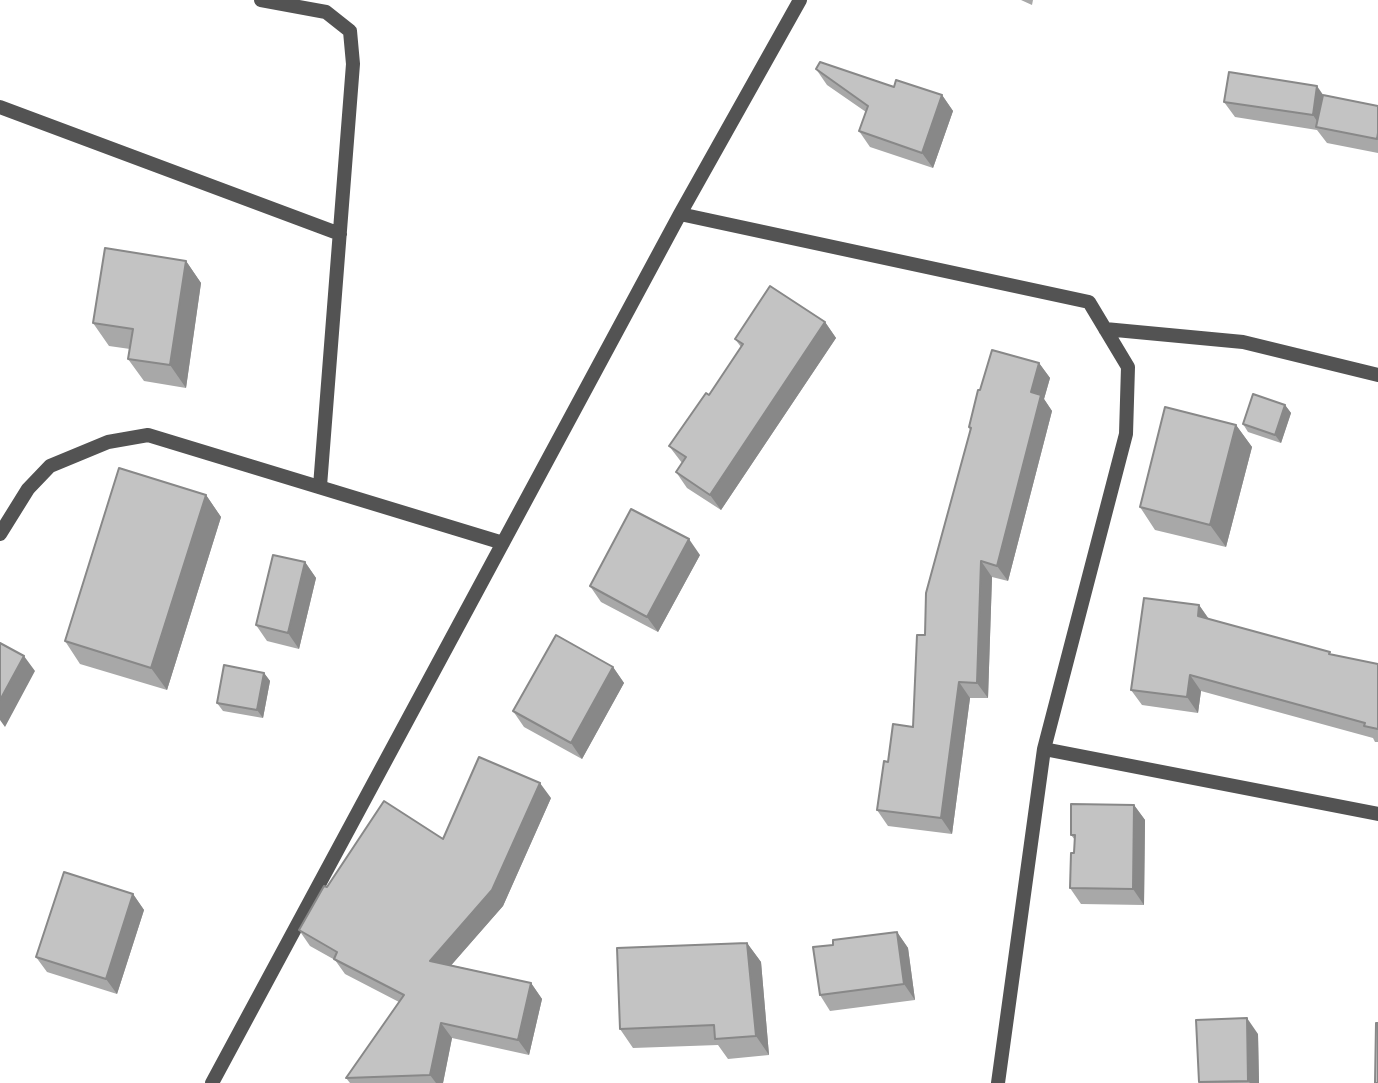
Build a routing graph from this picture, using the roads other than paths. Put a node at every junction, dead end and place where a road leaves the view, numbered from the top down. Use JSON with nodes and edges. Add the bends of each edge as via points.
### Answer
{"nodes":[{"id":1,"x":261,"y":0,"type":"edge"},
{"id":2,"x":800,"y":0,"type":"edge"},
{"id":3,"x":0,"y":107,"type":"edge"},
{"id":4,"x":680,"y":214,"type":"junction"},
{"id":5,"x":340,"y":234,"type":"junction"},
{"id":6,"x":1105,"y":328,"type":"junction"},
{"id":7,"x":1378,"y":375,"type":"edge"},
{"id":8,"x":320,"y":486,"type":"junction"},
{"id":9,"x":0,"y":534,"type":"edge"},
{"id":10,"x":503,"y":543,"type":"junction"},
{"id":11,"x":1044,"y":749,"type":"junction"},
{"id":12,"x":1378,"y":814,"type":"edge"},
{"id":13,"x":993,"y":1082,"type":"edge"},
{"id":14,"x":212,"y":1083,"type":"edge"}],
"edges":[{"from":1,"to":5,"type":"street","via":[[326,12],[350,31],[354,64]]},
{"from":2,"to":4,"type":"street"},
{"from":3,"to":5,"type":"street"},
{"from":4,"to":6,"type":"street","via":[[1089,302]]},
{"from":4,"to":10,"type":"street"},
{"from":5,"to":8,"type":"street"},
{"from":6,"to":7,"type":"street","via":[[1243,342]]},
{"from":6,"to":11,"type":"street","via":[[1128,367],[1126,433]]},
{"from":8,"to":9,"type":"street","via":[[148,435],[108,442],[50,466],[28,489]]},
{"from":8,"to":10,"type":"street"},
{"from":10,"to":14,"type":"street"},
{"from":11,"to":12,"type":"street"},
{"from":11,"to":13,"type":"street"}]}
